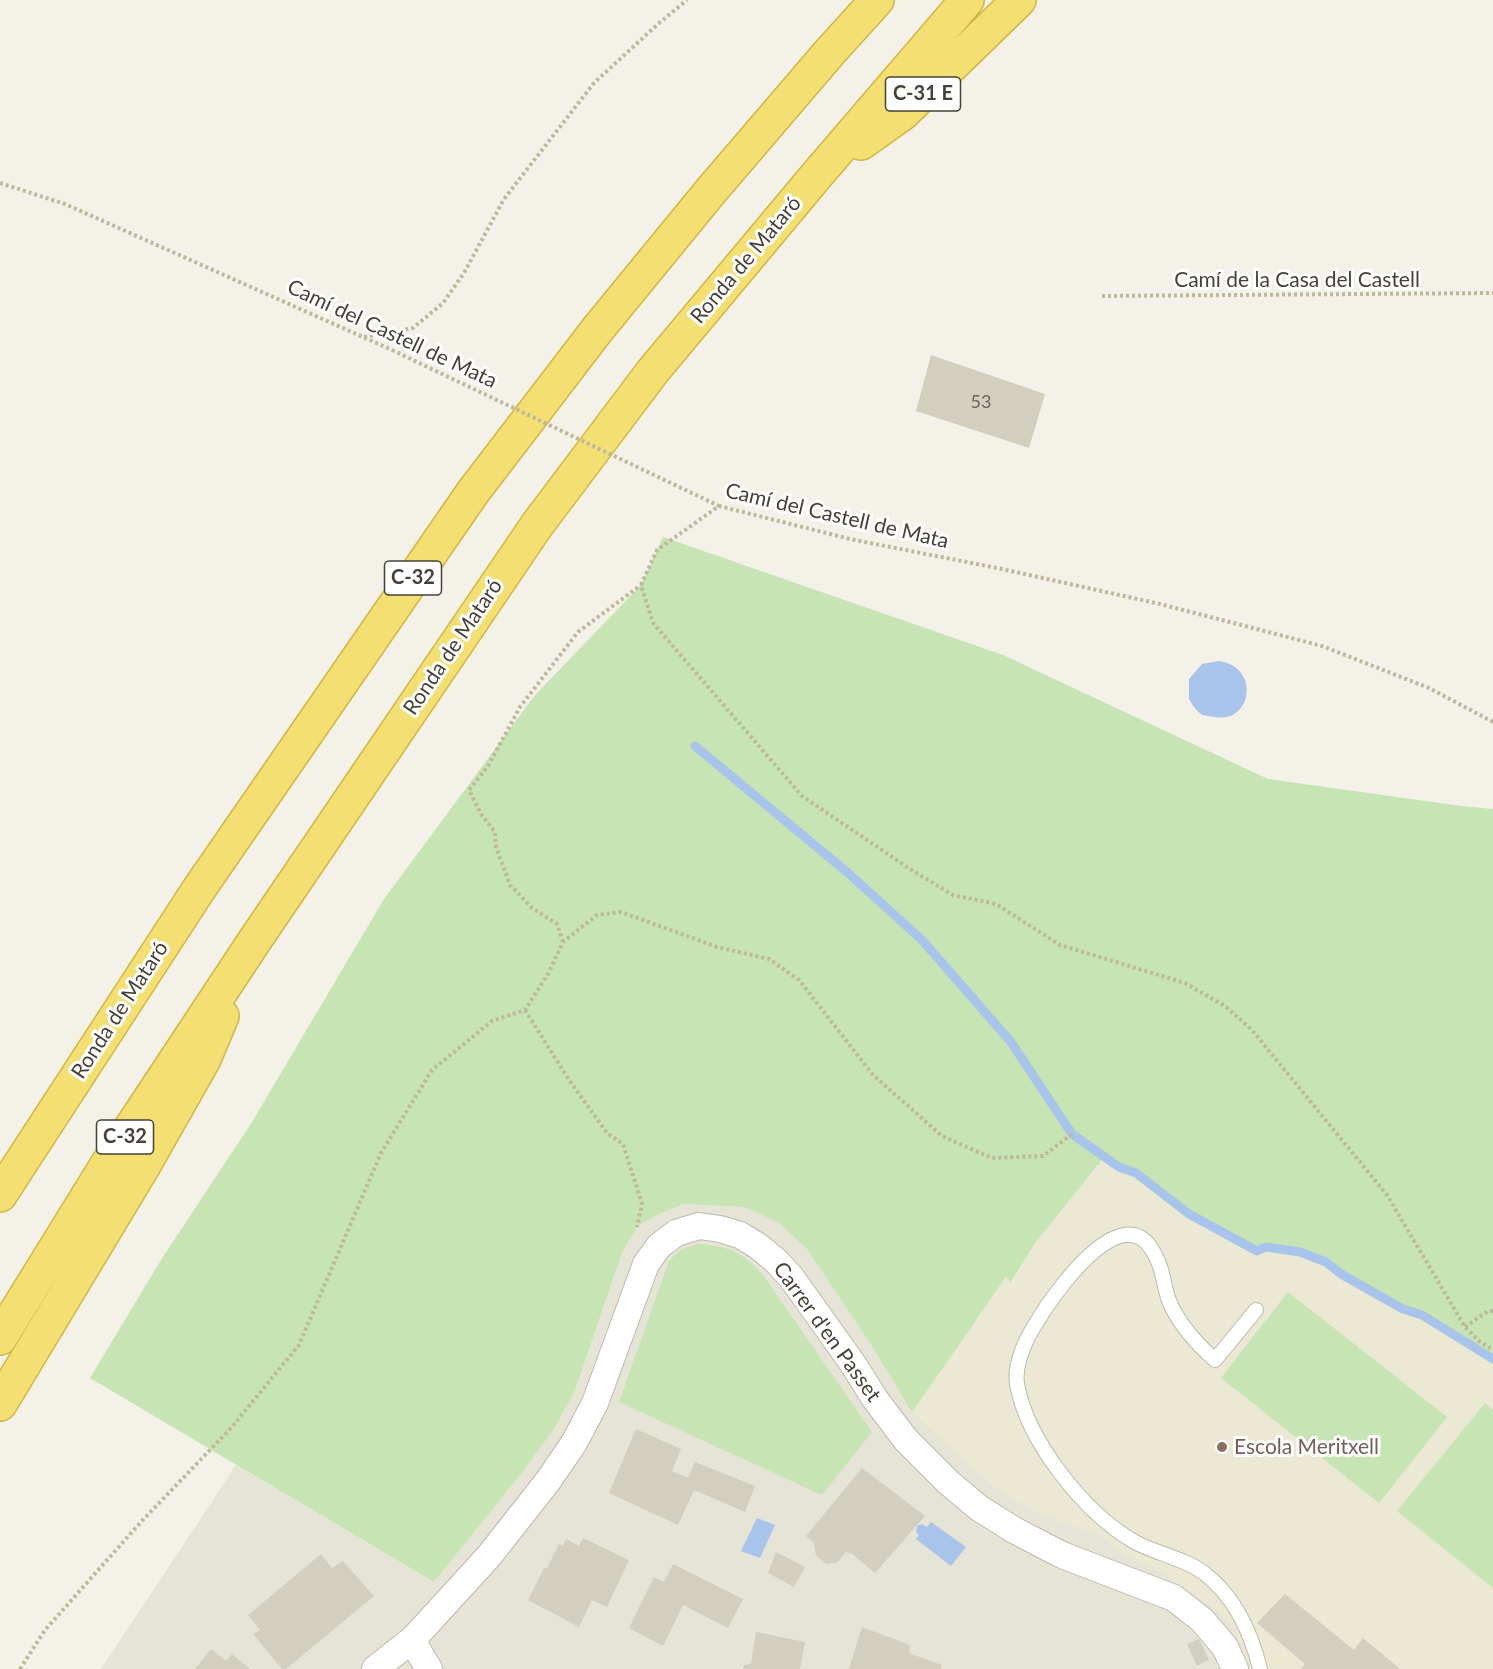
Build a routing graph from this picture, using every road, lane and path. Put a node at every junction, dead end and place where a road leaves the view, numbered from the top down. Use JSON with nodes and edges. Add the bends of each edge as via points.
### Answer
{"nodes":[{"id":1,"x":687,"y":0,"type":"edge"},
{"id":2,"x":877,"y":0,"type":"edge"},
{"id":3,"x":967,"y":0,"type":"edge"},
{"id":4,"x":1019,"y":0,"type":"edge"},
{"id":5,"x":816,"y":176,"type":"junction"},
{"id":6,"x":0,"y":183,"type":"edge"},
{"id":7,"x":1493,"y":293,"type":"edge"},
{"id":8,"x":1102,"y":296,"type":"dead end"},
{"id":9,"x":364,"y":337,"type":"junction"},
{"id":10,"x":719,"y":506,"type":"junction"},
{"id":11,"x":641,"y":585,"type":"junction"},
{"id":12,"x":1493,"y":722,"type":"edge"},
{"id":13,"x":255,"y":940,"type":"junction"},
{"id":14,"x":563,"y":942,"type":"junction"},
{"id":15,"x":525,"y":1010,"type":"junction"},
{"id":16,"x":1072,"y":1134,"type":"dead end"},
{"id":17,"x":0,"y":1195,"type":"edge"},
{"id":18,"x":637,"y":1227,"type":"dead end"},
{"id":19,"x":1256,"y":1310,"type":"dead end"},
{"id":20,"x":1493,"y":1311,"type":"edge"},
{"id":21,"x":1465,"y":1327,"type":"junction"},
{"id":22,"x":0,"y":1338,"type":"edge"},
{"id":23,"x":1493,"y":1350,"type":"edge"},
{"id":24,"x":0,"y":1404,"type":"edge"},
{"id":25,"x":414,"y":1638,"type":"junction"},
{"id":26,"x":20,"y":1669,"type":"edge"},
{"id":27,"x":375,"y":1669,"type":"edge"},
{"id":28,"x":427,"y":1669,"type":"edge"},
{"id":29,"x":1234,"y":1669,"type":"edge"},
{"id":30,"x":1260,"y":1669,"type":"edge"}],
"edges":[{"from":1,"to":9,"type":"path","via":[[594,83],[504,199],[443,303],[413,328]]},
{"from":2,"to":17,"type":"highway","name":"Ronda de Mataró","number":"C-32","via":[[710,192],[597,330],[473,492],[199,889]]},
{"from":3,"to":5,"type":"highway","name":"Ronda de Mataró","number":"C-32"},
{"from":4,"to":5,"type":"highway","number":"C-31 E","via":[[903,113]]},
{"from":5,"to":13,"type":"highway","name":"Ronda de Mataró","number":"C-32","via":[[653,371],[537,525]]},
{"from":6,"to":9,"type":"path","name":"Camí del Castell de Mata","via":[[65,204]]},
{"from":7,"to":8,"type":"path","name":"Camí de la Casa del Castell"},
{"from":9,"to":10,"type":"path","name":"Camí del Castell de Mata","bridge":true},
{"from":10,"to":11,"type":"path","via":[[657,550]]},
{"from":10,"to":12,"type":"path","name":"Camí del Castell de Mata","via":[[850,539],[1160,604],[1322,645],[1429,688]]},
{"from":11,"to":14,"type":"path","via":[[578,632],[520,707],[488,766],[469,790],[495,832],[496,847],[510,885],[532,908],[557,924]]},
{"from":11,"to":21,"type":"path","via":[[653,623],[802,796],[953,895],[996,904],[1060,945],[1185,983],[1225,1006],[1245,1024],[1387,1195]]},
{"from":13,"to":22,"type":"highway","name":"Ronda de Mataró","number":"C-32","via":[[115,1152]]},
{"from":13,"to":24,"type":"highway","via":[[204,1059]]},
{"from":14,"to":15,"type":"path"},
{"from":14,"to":16,"type":"path","via":[[597,915],[621,912],[717,947],[769,959],[799,980],[873,1075],[942,1136],[992,1158],[1043,1156]]},
{"from":15,"to":18,"type":"path","via":[[600,1123],[623,1144],[642,1204]]},
{"from":15,"to":26,"type":"path","via":[[492,1021],[432,1070],[381,1153],[299,1345],[231,1428],[45,1630]]},
{"from":19,"to":30,"type":"lane","via":[[1215,1360],[1192,1339],[1170,1303],[1162,1269],[1150,1245],[1135,1235],[1115,1237],[1089,1255],[1058,1289],[1036,1322],[1020,1357],[1017,1382],[1026,1413],[1049,1457],[1089,1507],[1133,1541],[1203,1572],[1232,1600],[1255,1647]]},
{"from":20,"to":21,"type":"path"},
{"from":21,"to":23,"type":"path"},
{"from":25,"to":27,"type":"street","name":"Carrer d'en Passet"},
{"from":25,"to":28,"type":"street"},
{"from":25,"to":29,"type":"street","name":"Carrer d'en Passet","via":[[489,1556],[574,1443],[595,1404],[646,1264],[659,1246],[676,1233],[699,1226],[740,1235],[775,1260],[906,1440],[948,1482],[1014,1530],[1062,1555],[1174,1598],[1202,1620],[1225,1647]]}]}
